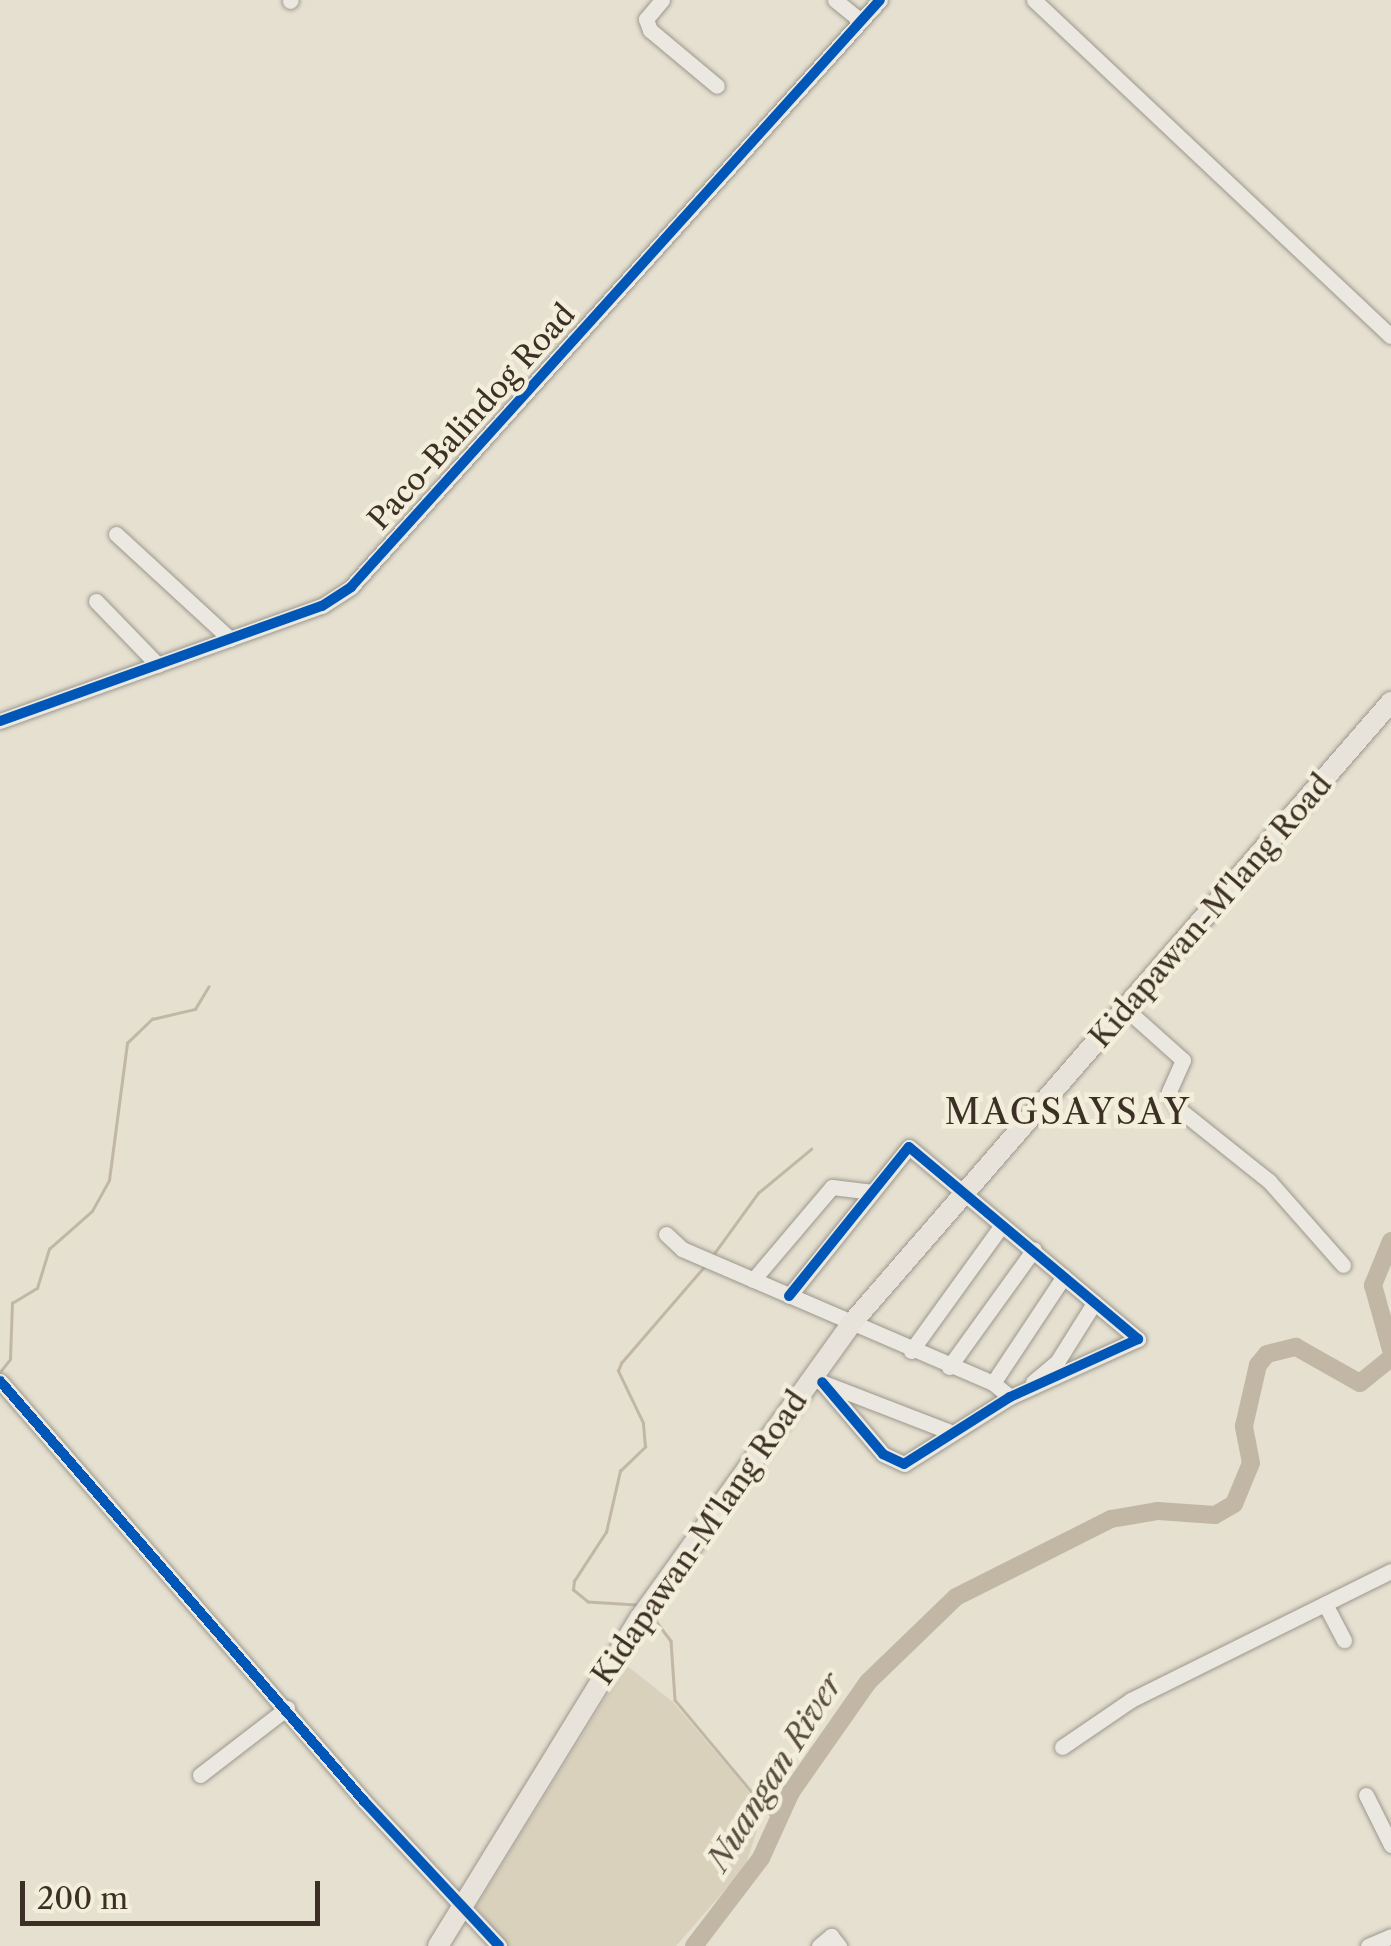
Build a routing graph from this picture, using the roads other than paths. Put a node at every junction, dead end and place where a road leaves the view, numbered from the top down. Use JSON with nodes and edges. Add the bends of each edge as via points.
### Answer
{"nodes":[{"id":1,"x":662,"y":0,"type":"edge"},
{"id":2,"x":835,"y":0,"type":"edge"},
{"id":3,"x":880,"y":0,"type":"edge"},
{"id":4,"x":1034,"y":0,"type":"edge"},
{"id":5,"x":861,"y":21,"type":"junction"},
{"id":6,"x":717,"y":86,"type":"dead end"},
{"id":7,"x":1391,"y":336,"type":"edge"},
{"id":8,"x":116,"y":534,"type":"dead end"},
{"id":9,"x":96,"y":601,"type":"dead end"},
{"id":10,"x":230,"y":639,"type":"junction"},
{"id":11,"x":158,"y":665,"type":"junction"},
{"id":12,"x":1391,"y":702,"type":"edge"},
{"id":13,"x":0,"y":721,"type":"edge"},
{"id":14,"x":1126,"y":1010,"type":"junction"},
{"id":15,"x":871,"y":1192,"type":"junction"},
{"id":16,"x":964,"y":1193,"type":"junction"},
{"id":17,"x":1002,"y":1225,"type":"junction"},
{"id":18,"x":666,"y":1234,"type":"dead end"},
{"id":19,"x":1034,"y":1250,"type":"junction"},
{"id":20,"x":1343,"y":1265,"type":"dead end"},
{"id":21,"x":1064,"y":1276,"type":"junction"},
{"id":22,"x":753,"y":1280,"type":"junction"},
{"id":23,"x":789,"y":1296,"type":"junction"},
{"id":24,"x":1094,"y":1303,"type":"junction"},
{"id":25,"x":851,"y":1324,"type":"junction"},
{"id":26,"x":911,"y":1352,"type":"junction"},
{"id":27,"x":949,"y":1367,"type":"junction"},
{"id":28,"x":817,"y":1379,"type":"junction"},
{"id":29,"x":0,"y":1382,"type":"edge"},
{"id":30,"x":993,"y":1384,"type":"junction"},
{"id":31,"x":1014,"y":1396,"type":"junction"},
{"id":32,"x":948,"y":1431,"type":"junction"},
{"id":33,"x":1386,"y":1573,"type":"edge"},
{"id":34,"x":1391,"y":1593,"type":"edge"},
{"id":35,"x":1325,"y":1604,"type":"junction"},
{"id":36,"x":1344,"y":1640,"type":"dead end"},
{"id":37,"x":287,"y":1708,"type":"junction"},
{"id":38,"x":1062,"y":1746,"type":"dead end"},
{"id":39,"x":200,"y":1775,"type":"dead end"},
{"id":40,"x":1366,"y":1795,"type":"dead end"},
{"id":41,"x":1391,"y":1845,"type":"edge"},
{"id":42,"x":464,"y":1902,"type":"junction"},
{"id":43,"x":1391,"y":1936,"type":"edge"},
{"id":44,"x":438,"y":1946,"type":"edge"},
{"id":45,"x":499,"y":1946,"type":"edge"},
{"id":46,"x":819,"y":1946,"type":"edge"},
{"id":47,"x":839,"y":1946,"type":"edge"},
{"id":48,"x":1368,"y":1946,"type":"edge"}],
"edges":[{"from":1,"to":6,"type":"street","via":[[646,19],[650,30]]},
{"from":2,"to":5,"type":"street"},
{"from":3,"to":5,"type":"street","name":"Paco-Balindog Road"},
{"from":4,"to":7,"type":"street"},
{"from":5,"to":10,"type":"street","name":"Paco-Balindog Road","via":[[352,587],[322,606]]},
{"from":8,"to":10,"type":"street"},
{"from":9,"to":11,"type":"street"},
{"from":10,"to":11,"type":"street","name":"Paco-Balindog Road"},
{"from":11,"to":13,"type":"street","name":"Paco-Balindog Road"},
{"from":12,"to":14,"type":"main road","name":"Kidapawan-M'lang Road"},
{"from":14,"to":16,"type":"main road","name":"Kidapawan-M'lang Road"},
{"from":14,"to":20,"type":"street","via":[[1183,1060],[1168,1092],[1180,1110],[1269,1180]]},
{"from":15,"to":16,"type":"street","via":[[908,1148]]},
{"from":15,"to":22,"type":"street","via":[[832,1187]]},
{"from":15,"to":23,"type":"street"},
{"from":16,"to":17,"type":"street"},
{"from":16,"to":25,"type":"main road","name":"Kidapawan-M'lang Road"},
{"from":17,"to":19,"type":"street"},
{"from":17,"to":26,"type":"street"},
{"from":18,"to":22,"type":"street","via":[[682,1249]]},
{"from":19,"to":21,"type":"street"},
{"from":19,"to":27,"type":"street"},
{"from":21,"to":24,"type":"street"},
{"from":21,"to":30,"type":"street"},
{"from":22,"to":23,"type":"street"},
{"from":23,"to":25,"type":"street"},
{"from":24,"to":31,"type":"street","via":[[1057,1362]]},
{"from":24,"to":31,"type":"street","via":[[1138,1339]]},
{"from":25,"to":26,"type":"street"},
{"from":25,"to":28,"type":"main road","name":"Kidapawan-M'lang Road"},
{"from":26,"to":27,"type":"street"},
{"from":27,"to":30,"type":"street"},
{"from":28,"to":32,"type":"street"},
{"from":28,"to":32,"type":"street","via":[[894,1462],[904,1464]]},
{"from":28,"to":42,"type":"main road","name":"Kidapawan-M'lang Road","via":[[640,1618]]},
{"from":29,"to":37,"type":"street"},
{"from":30,"to":31,"type":"street"},
{"from":31,"to":32,"type":"street"},
{"from":33,"to":34,"type":"street"},
{"from":33,"to":35,"type":"street"},
{"from":35,"to":36,"type":"street"},
{"from":35,"to":38,"type":"street","via":[[1131,1700]]},
{"from":37,"to":39,"type":"street"},
{"from":37,"to":42,"type":"street","via":[[401,1842]]},
{"from":40,"to":41,"type":"street"},
{"from":42,"to":44,"type":"main road","name":"Kidapawan-M'lang Road"},
{"from":42,"to":45,"type":"street"},
{"from":43,"to":48,"type":"street"},
{"from":46,"to":47,"type":"street","via":[[831,1936]]}]}
